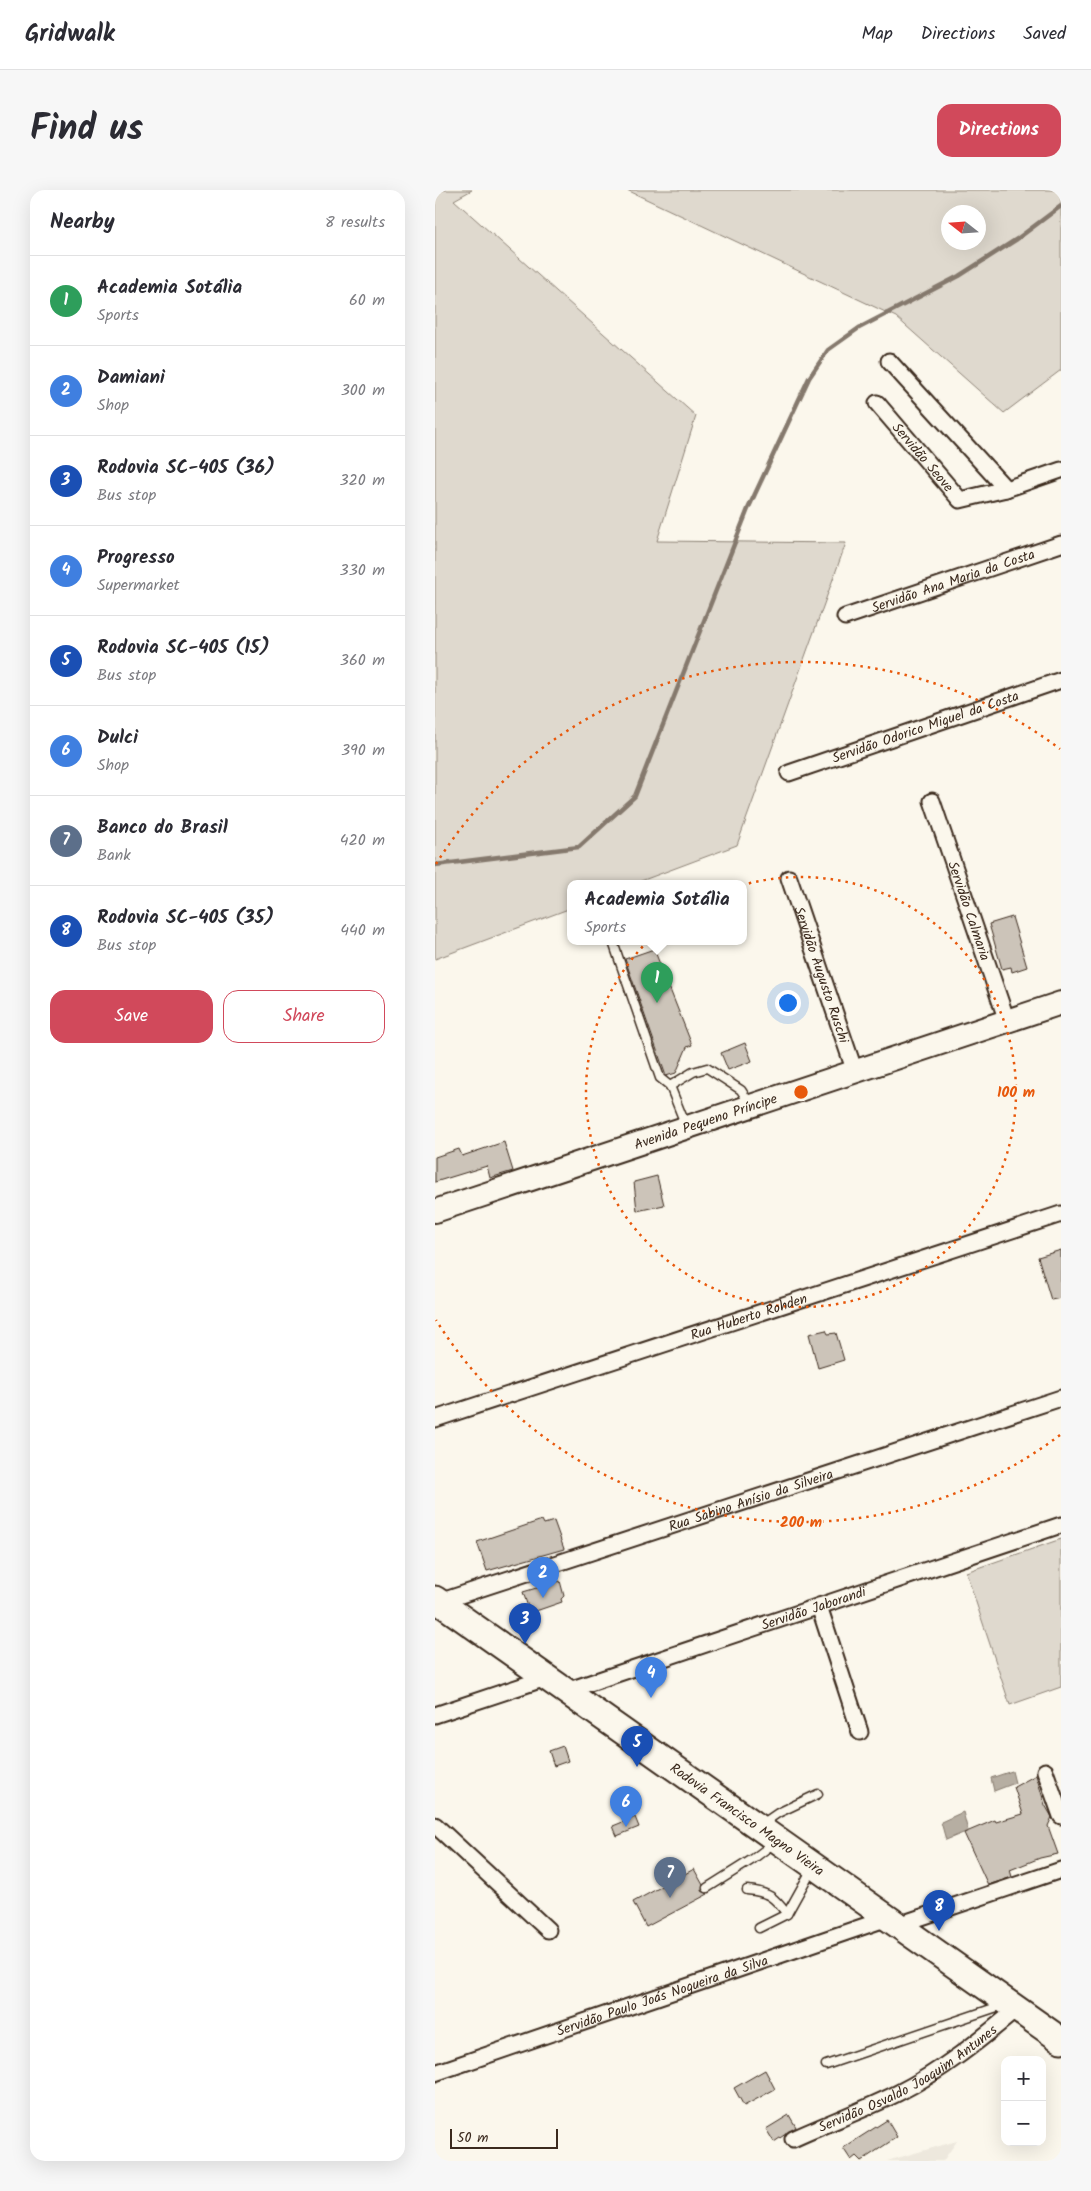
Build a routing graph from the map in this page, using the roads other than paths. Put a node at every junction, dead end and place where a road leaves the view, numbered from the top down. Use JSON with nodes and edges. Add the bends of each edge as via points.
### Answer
{"nodes":[{"id":1,"x":889,"y":361,"type":"dead end"},
{"id":2,"x":877,"y":403,"type":"dead end"},
{"id":3,"x":1061,"y":470,"type":"edge"},
{"id":4,"x":1006,"y":490,"type":"junction"},
{"id":5,"x":1061,"y":544,"type":"edge"},
{"id":6,"x":845,"y":617,"type":"dead end"},
{"id":7,"x":1061,"y":680,"type":"edge"},
{"id":8,"x":789,"y":773,"type":"dead end"},
{"id":9,"x":932,"y":801,"type":"dead end"},
{"id":10,"x":789,"y":878,"type":"dead end"},
{"id":11,"x":614,"y":945,"type":"edge"},
{"id":12,"x":1061,"y":1003,"type":"edge"},
{"id":13,"x":1007,"y":1021,"type":"junction"},
{"id":14,"x":855,"y":1072,"type":"junction"},
{"id":15,"x":670,"y":1086,"type":"junction"},
{"id":16,"x":751,"y":1105,"type":"junction"},
{"id":17,"x":687,"y":1128,"type":"junction"},
{"id":18,"x":435,"y":1211,"type":"edge"},
{"id":19,"x":1061,"y":1214,"type":"edge"},
{"id":20,"x":1061,"y":1398,"type":"edge"},
{"id":21,"x":435,"y":1419,"type":"edge"},
{"id":22,"x":1061,"y":1525,"type":"edge"},
{"id":23,"x":437,"y":1601,"type":"edge"},
{"id":24,"x":819,"y":1606,"type":"junction"},
{"id":25,"x":556,"y":1685,"type":"junction"},
{"id":26,"x":438,"y":1715,"type":"edge"},
{"id":27,"x":860,"y":1732,"type":"dead end"},
{"id":28,"x":1045,"y":1770,"type":"dead end"},
{"id":29,"x":818,"y":1794,"type":"dead end"},
{"id":30,"x":1061,"y":1816,"type":"edge"},
{"id":31,"x":435,"y":1824,"type":"edge"},
{"id":32,"x":768,"y":1834,"type":"junction"},
{"id":33,"x":814,"y":1866,"type":"junction"},
{"id":34,"x":1061,"y":1870,"type":"edge"},
{"id":35,"x":707,"y":1888,"type":"dead end"},
{"id":36,"x":747,"y":1890,"type":"dead end"},
{"id":37,"x":787,"y":1914,"type":"junction"},
{"id":38,"x":893,"y":1921,"type":"junction"},
{"id":39,"x":759,"y":1928,"type":"dead end"},
{"id":40,"x":548,"y":1930,"type":"dead end"},
{"id":41,"x":1012,"y":2006,"type":"junction"},
{"id":42,"x":1061,"y":2040,"type":"edge"},
{"id":43,"x":826,"y":2064,"type":"dead end"},
{"id":44,"x":435,"y":2073,"type":"edge"},
{"id":45,"x":793,"y":2139,"type":"dead end"}],
"edges":[{"from":1,"to":4,"type":"street"},
{"from":2,"to":4,"type":"street","name":"Servidão Seove","via":[[960,500]]},
{"from":3,"to":4,"type":"street","name":"Servidão Seove"},
{"from":5,"to":6,"type":"street","name":"Servidão Ana Maria da Costa"},
{"from":7,"to":8,"type":"street","name":"Servidão Odorico Miguel da Costa"},
{"from":9,"to":13,"type":"street","name":"Servidão Calmaria"},
{"from":10,"to":14,"type":"street","name":"Servidão Augusto Ruschi"},
{"from":11,"to":15,"type":"lane","via":[[660,1078]]},
{"from":12,"to":13,"type":"main road","name":"Avenida Pequeno Príncipe"},
{"from":13,"to":14,"type":"main road","name":"Avenida Pequeno Príncipe"},
{"from":14,"to":16,"type":"main road","name":"Avenida Pequeno Príncipe"},
{"from":15,"to":16,"type":"lane","via":[[693,1072],[707,1068],[741,1090]]},
{"from":15,"to":17,"type":"lane"},
{"from":16,"to":17,"type":"main road","name":"Avenida Pequeno Príncipe"},
{"from":17,"to":18,"type":"main road","name":"Avenida Pequeno Príncipe"},
{"from":19,"to":21,"type":"street","name":"Rua Huberto Rohden"},
{"from":20,"to":23,"type":"street","name":"Rua Sabino Anísio da Silveira"},
{"from":22,"to":24,"type":"street","name":"Servidão Jaborandi"},
{"from":23,"to":25,"type":"main road","name":"Rodovia Francisco Magno Vieira"},
{"from":24,"to":25,"type":"street","name":"Servidão Jaborandi"},
{"from":24,"to":27,"type":"street"},
{"from":25,"to":26,"type":"street","name":"Servidão Jaborandi"},
{"from":25,"to":32,"type":"main road","name":"Rodovia Francisco Magno Vieira"},
{"from":28,"to":30,"type":"street"},
{"from":29,"to":32,"type":"lane","via":[[778,1813]]},
{"from":31,"to":40,"type":"street"},
{"from":32,"to":33,"type":"main road","name":"Rodovia Francisco Magno Vieira"},
{"from":32,"to":35,"type":"lane","via":[[753,1860]]},
{"from":33,"to":37,"type":"lane"},
{"from":33,"to":38,"type":"main road","name":"Rodovia Francisco Magno Vieira"},
{"from":34,"to":38,"type":"street","name":"Servidão Paulo Joás Nogueira da Silva"},
{"from":36,"to":37,"type":"lane","via":[[771,1896]]},
{"from":37,"to":39,"type":"lane"},
{"from":38,"to":41,"type":"main road","name":"Rodovia Francisco Magno Vieira"},
{"from":38,"to":44,"type":"street","name":"Servidão Paulo Joás Nogueira da Silva"},
{"from":41,"to":42,"type":"main road","name":"Rodovia Francisco Magno Vieira"},
{"from":41,"to":43,"type":"lane"},
{"from":41,"to":45,"type":"street","name":"Servidão Osvaldo Joaquim Antunes","via":[[953,2060],[920,2081]]}]}
